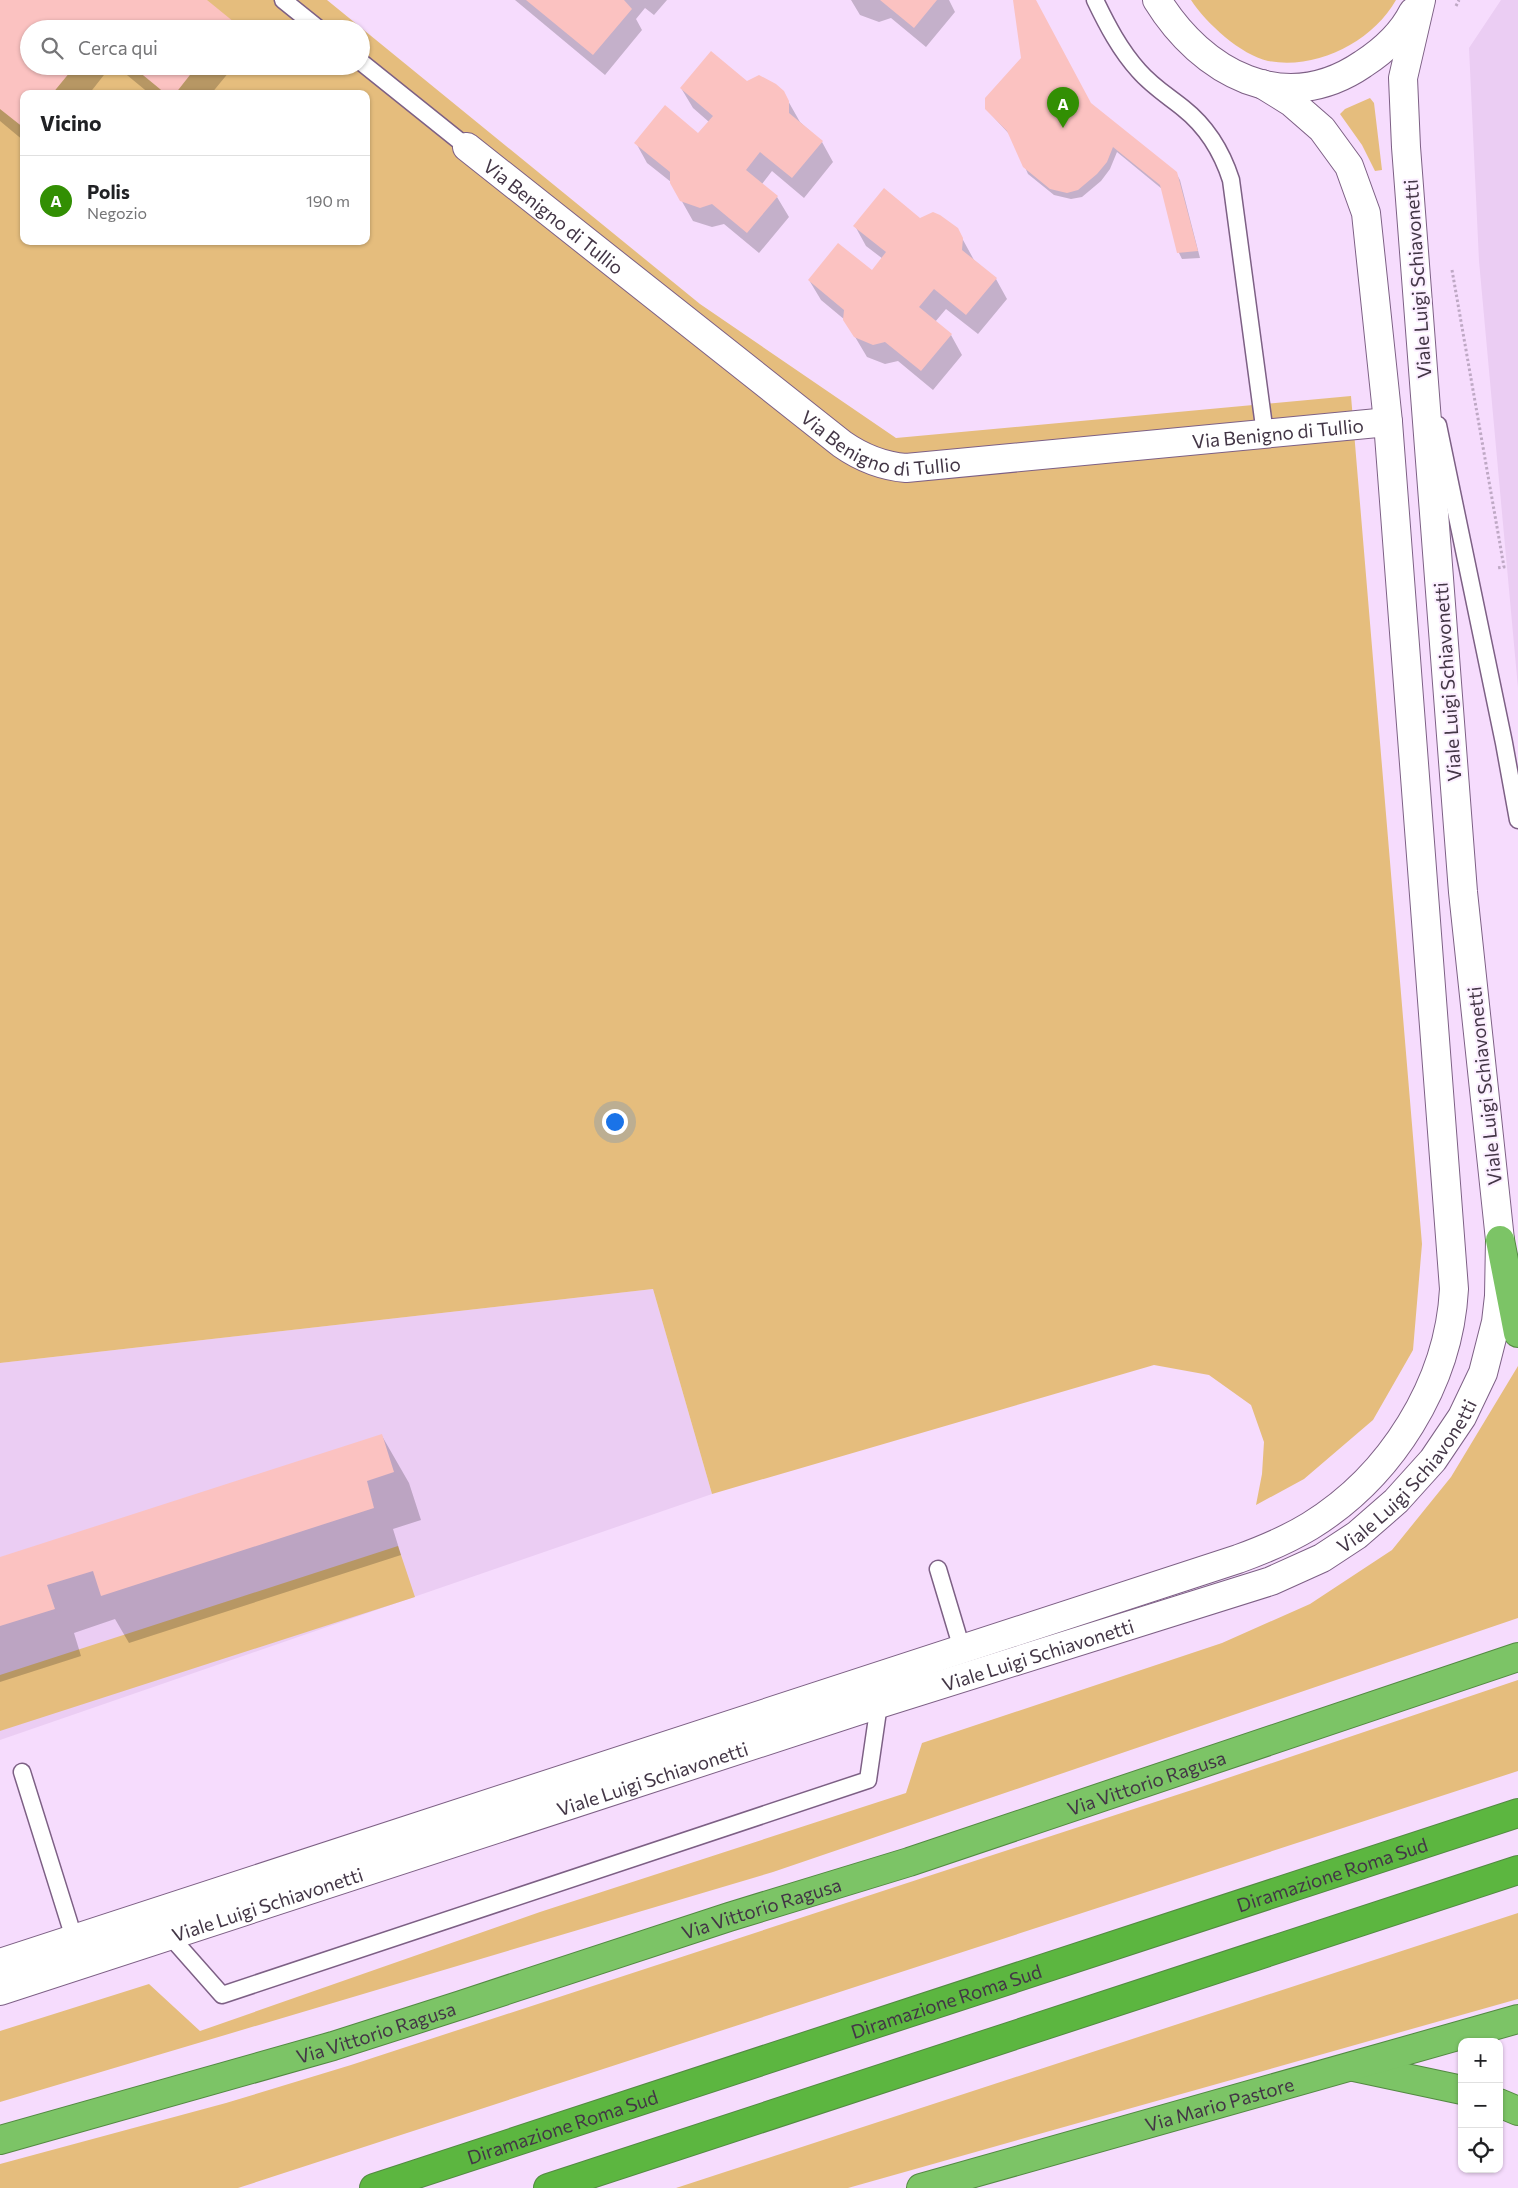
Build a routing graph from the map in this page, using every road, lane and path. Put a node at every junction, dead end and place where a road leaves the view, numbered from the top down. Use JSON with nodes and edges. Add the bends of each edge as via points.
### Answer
{"nodes":[{"id":1,"x":283,"y":0,"type":"edge"},
{"id":2,"x":1095,"y":0,"type":"edge"},
{"id":3,"x":1157,"y":0,"type":"edge"},
{"id":4,"x":1420,"y":0,"type":"edge"},
{"id":5,"x":308,"y":20,"type":"edge"},
{"id":6,"x":370,"y":69,"type":"edge"},
{"id":7,"x":1262,"y":84,"type":"junction"},
{"id":8,"x":467,"y":147,"type":"joint"},
{"id":9,"x":1450,"y":260,"type":"dead end"},
{"id":10,"x":1423,"y":353,"type":"junction"},
{"id":11,"x":1388,"y":422,"type":"junction"},
{"id":12,"x":1265,"y":434,"type":"junction"},
{"id":13,"x":1504,"y":567,"type":"dead end"},
{"id":14,"x":1518,"y":820,"type":"edge"},
{"id":15,"x":1500,"y":1240,"type":"junction"},
{"id":16,"x":1518,"y":1333,"type":"edge"},
{"id":17,"x":938,"y":1569,"type":"dead end"},
{"id":18,"x":962,"y":1649,"type":"junction"},
{"id":19,"x":1518,"y":1657,"type":"edge"},
{"id":20,"x":879,"y":1704,"type":"junction"},
{"id":21,"x":22,"y":1772,"type":"dead end"},
{"id":22,"x":1518,"y":1813,"type":"edge"},
{"id":23,"x":1518,"y":1870,"type":"edge"},
{"id":24,"x":169,"y":1935,"type":"junction"},
{"id":25,"x":74,"y":1938,"type":"junction"},
{"id":26,"x":0,"y":1963,"type":"edge"},
{"id":27,"x":0,"y":1991,"type":"edge"},
{"id":28,"x":1518,"y":2019,"type":"edge"},
{"id":29,"x":1348,"y":2066,"type":"junction"},
{"id":30,"x":1458,"y":2089,"type":"edge"},
{"id":31,"x":1503,"y":2105,"type":"edge"},
{"id":32,"x":1518,"y":2111,"type":"edge"},
{"id":33,"x":0,"y":2140,"type":"edge"},
{"id":34,"x":374,"y":2188,"type":"edge"},
{"id":35,"x":548,"y":2188,"type":"edge"},
{"id":36,"x":921,"y":2188,"type":"edge"}],
"edges":[{"from":1,"to":5,"type":"lane"},
{"from":2,"to":12,"type":"lane","via":[[1114,37],[1139,71],[1198,122],[1226,165],[1231,180]]},
{"from":3,"to":7,"type":"street","name":"Viale Luigi Schiavonetti","via":[[1177,30],[1205,56],[1233,74]]},
{"from":4,"to":7,"type":"street","name":"Viale Luigi Schiavonetti","via":[[1397,36],[1381,52],[1351,72],[1312,88],[1286,89]]},
{"from":4,"to":10,"type":"street","name":"Viale Luigi Schiavonetti","via":[[1403,78]]},
{"from":6,"to":8,"type":"lane"},
{"from":7,"to":11,"type":"street","name":"Viale Luigi Schiavonetti","via":[[1292,102],[1322,129],[1355,178],[1366,213]]},
{"from":8,"to":12,"type":"street","name":"Via Benigno di Tullio","via":[[708,340],[842,444],[865,458],[906,468]]},
{"from":9,"to":13,"type":"path"},
{"from":10,"to":14,"type":"lane"},
{"from":10,"to":15,"type":"street","name":"Viale Luigi Schiavonetti","via":[[1463,892]]},
{"from":11,"to":12,"type":"street","name":"Via Benigno di Tullio"},
{"from":11,"to":18,"type":"street","name":"Viale Luigi Schiavonetti","via":[[1454,1289],[1452,1324],[1439,1368],[1418,1412],[1386,1458],[1351,1495],[1303,1530],[1238,1559]]},
{"from":15,"to":16,"type":"highway"},
{"from":15,"to":20,"type":"street","name":"Viale Luigi Schiavonetti","via":[[1496,1322],[1483,1373],[1462,1417],[1433,1460],[1396,1501],[1357,1535],[1308,1566],[1248,1589]]},
{"from":17,"to":18,"type":"lane"},
{"from":18,"to":25,"type":"street","name":"Viale Luigi Schiavonetti"},
{"from":19,"to":33,"type":"highway","name":"Via Vittorio Ragusa","via":[[909,1862],[729,1917],[461,2006],[333,2046]]},
{"from":20,"to":24,"type":"street","name":"Viale Luigi Schiavonetti"},
{"from":20,"to":24,"type":"lane","via":[[868,1780],[222,1995]]},
{"from":21,"to":25,"type":"lane"},
{"from":22,"to":34,"type":"highway","name":"Diramazione Roma Sud"},
{"from":23,"to":35,"type":"highway"},
{"from":24,"to":27,"type":"street","name":"Viale Luigi Schiavonetti"},
{"from":25,"to":26,"type":"street","name":"Viale Luigi Schiavonetti"},
{"from":28,"to":29,"type":"highway","name":"Via Mario Pastore"},
{"from":29,"to":30,"type":"highway"},
{"from":29,"to":36,"type":"highway","name":"Via Mario Pastore"},
{"from":31,"to":32,"type":"highway"}]}
